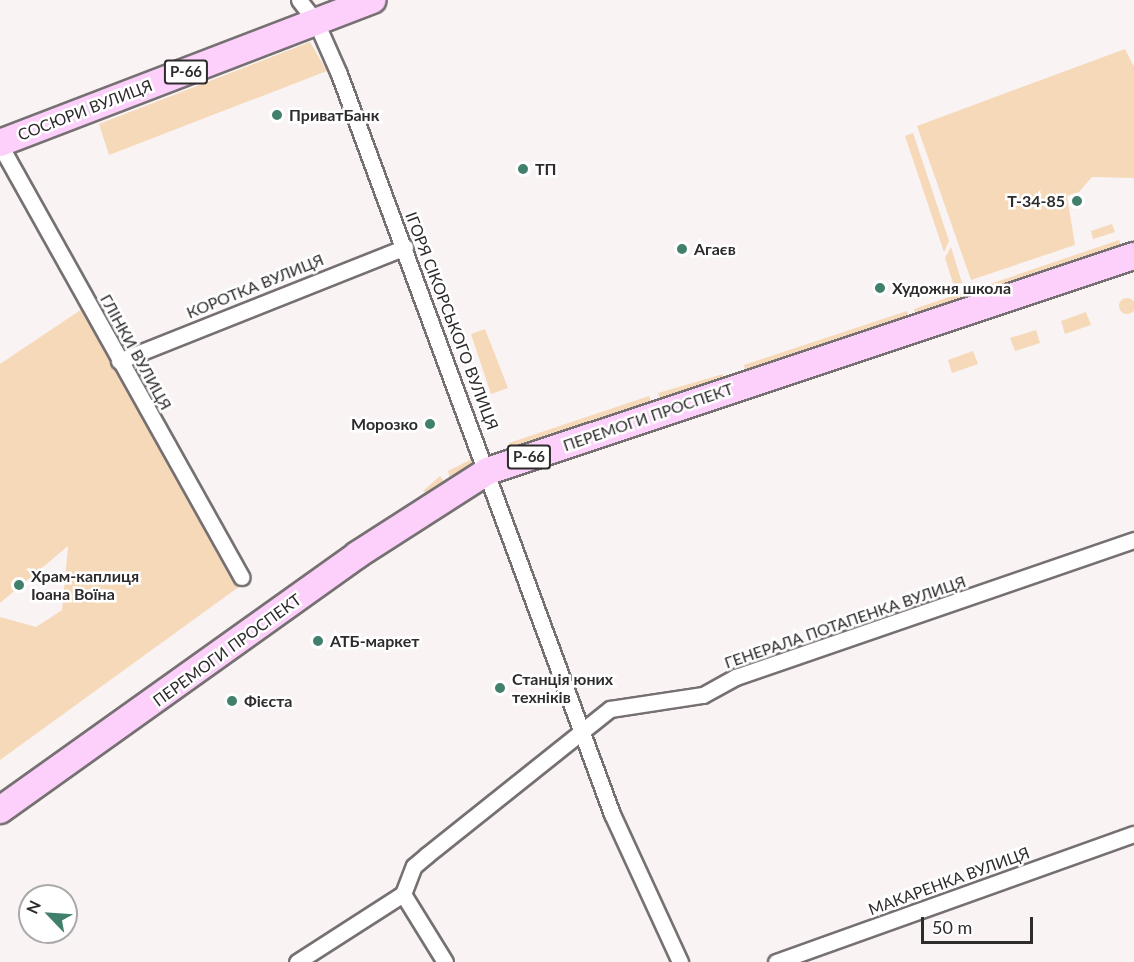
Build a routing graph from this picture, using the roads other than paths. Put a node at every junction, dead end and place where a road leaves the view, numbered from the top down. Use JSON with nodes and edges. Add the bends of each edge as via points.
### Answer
{"nodes":[{"id":1,"x":299,"y":0,"type":"edge"},
{"id":2,"x":372,"y":0,"type":"edge"},
{"id":3,"x":316,"y":22,"type":"junction"},
{"id":4,"x":0,"y":144,"type":"edge"},
{"id":5,"x":405,"y":247,"type":"junction"},
{"id":6,"x":1134,"y":256,"type":"edge"},
{"id":7,"x":119,"y":361,"type":"junction"},
{"id":8,"x":488,"y":471,"type":"junction"},
{"id":9,"x":1134,"y":540,"type":"edge"},
{"id":10,"x":241,"y":577,"type":"dead end"},
{"id":11,"x":584,"y":733,"type":"junction"},
{"id":12,"x":0,"y":810,"type":"edge"},
{"id":13,"x":1134,"y":834,"type":"edge"},
{"id":14,"x":403,"y":894,"type":"junction"},
{"id":15,"x":297,"y":962,"type":"edge"},
{"id":16,"x":446,"y":962,"type":"edge"},
{"id":17,"x":680,"y":962,"type":"edge"},
{"id":18,"x":776,"y":962,"type":"edge"}],
"edges":[{"from":1,"to":3,"type":"street","name":"ІГОРЯ СІКОРСЬКОГО ВУЛИЦЯ"},
{"from":2,"to":3,"type":"main road","name":"СОСЮРИ ВУЛИЦЯ","number":"Р-66"},
{"from":3,"to":4,"type":"main road","name":"СОСЮРИ ВУЛИЦЯ","number":"Р-66"},
{"from":3,"to":5,"type":"street","name":"ІГОРЯ СІКОРСЬКОГО ВУЛИЦЯ"},
{"from":4,"to":7,"type":"street","name":"ГЛІНКИ ВУЛИЦЯ"},
{"from":5,"to":7,"type":"street","name":"КОРОТКА ВУЛИЦЯ"},
{"from":5,"to":8,"type":"street","name":"ІГОРЯ СІКОРСЬКОГО ВУЛИЦЯ"},
{"from":6,"to":8,"type":"main road","name":"ПЕРЕМОГИ ПРОСПЕКТ","number":"Р-66"},
{"from":7,"to":10,"type":"street","name":"ГЛІНКИ ВУЛИЦЯ"},
{"from":8,"to":11,"type":"street","name":"ІГОРЯ СІКОРСЬКОГО ВУЛИЦЯ"},
{"from":8,"to":12,"type":"main road","name":"ПЕРЕМОГИ ПРОСПЕКТ","number":"Р-66","via":[[357,555]]},
{"from":9,"to":11,"type":"street","name":"ГЕНЕРАЛА ПОТАПЕНКА ВУЛИЦЯ","via":[[736,677],[703,695],[610,709]]},
{"from":11,"to":14,"type":"street","name":"ГЕНЕРАЛА ПОТАПЕНКА ВУЛИЦЯ","via":[[414,866]]},
{"from":11,"to":17,"type":"street","name":"ІГОРЯ СІКОРСЬКОГО ВУЛИЦЯ","via":[[612,814]]},
{"from":13,"to":18,"type":"street","name":"МАКАРЕНКА ВУЛИЦЯ"},
{"from":14,"to":15,"type":"street"},
{"from":14,"to":16,"type":"street"}]}
